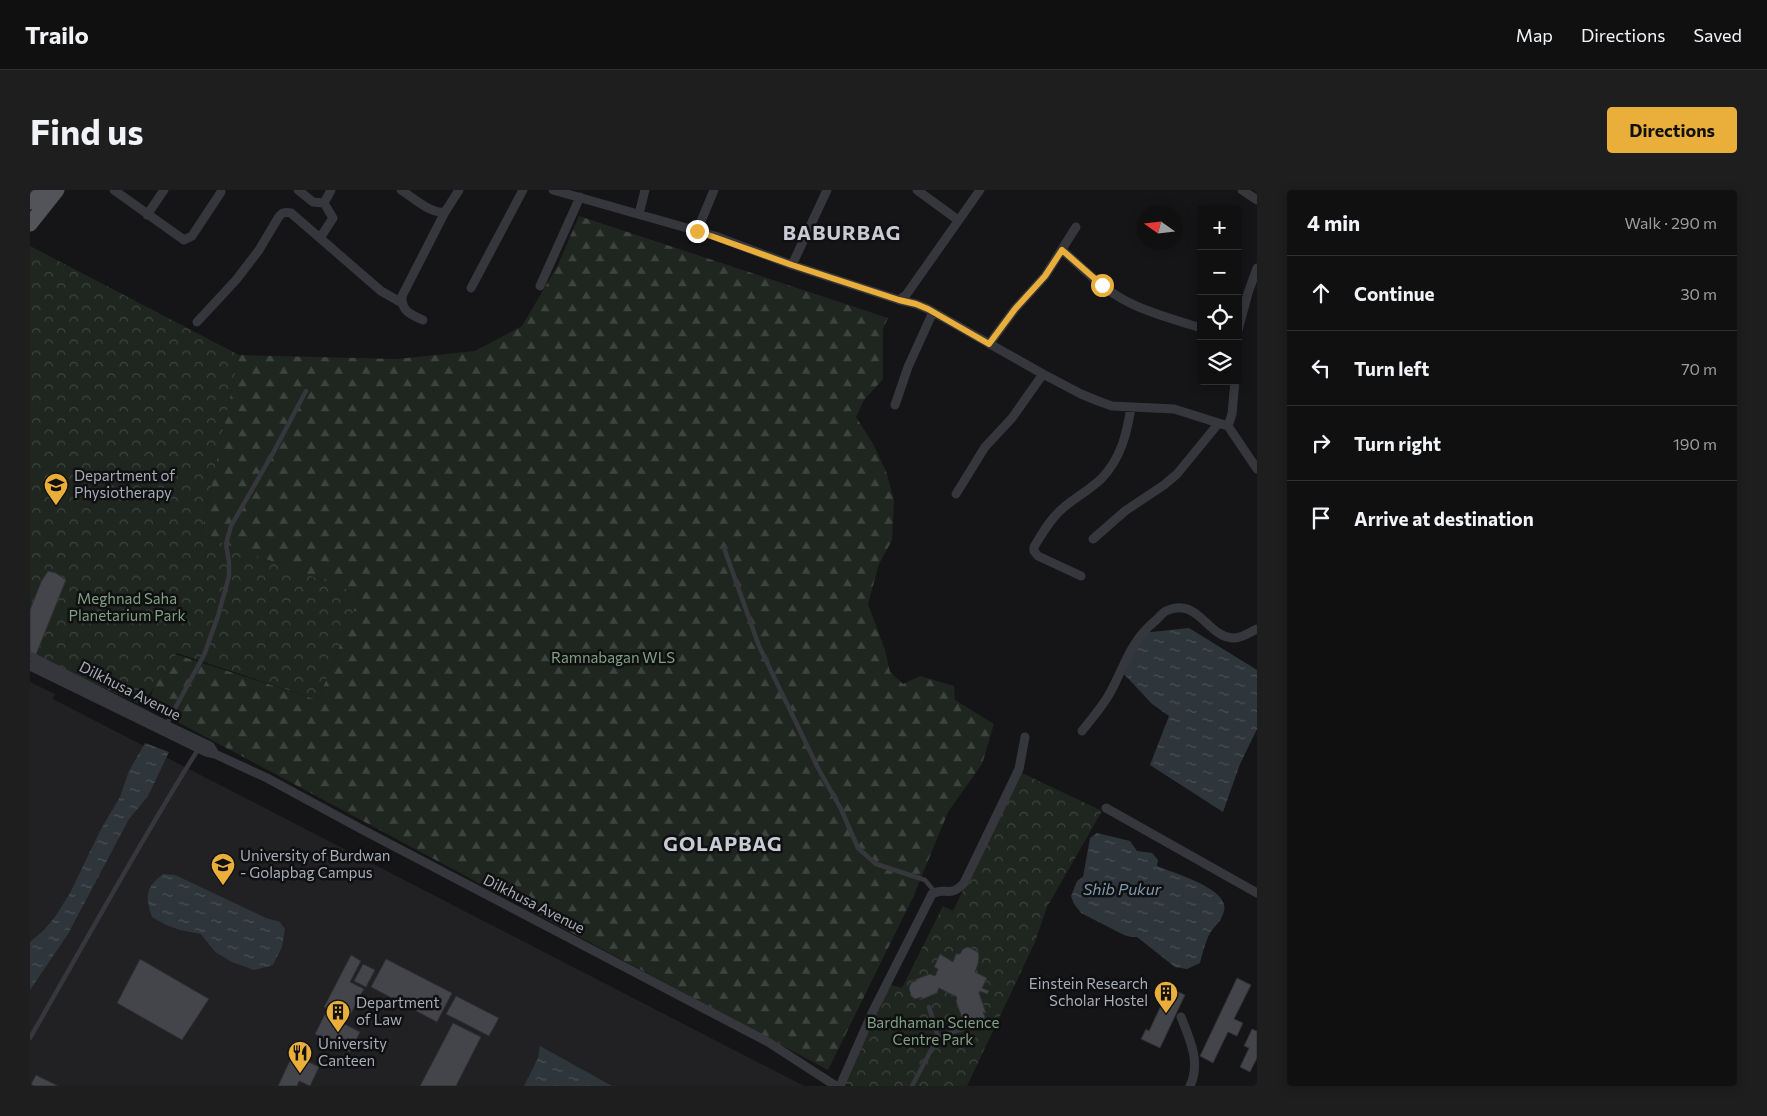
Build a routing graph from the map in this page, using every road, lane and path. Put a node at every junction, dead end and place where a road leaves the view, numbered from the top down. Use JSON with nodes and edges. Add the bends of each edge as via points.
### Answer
{"nodes":[{"id":1,"x":40,"y":190,"type":"edge"},
{"id":2,"x":57,"y":190,"type":"edge"},
{"id":3,"x":114,"y":190,"type":"edge"},
{"id":4,"x":164,"y":190,"type":"edge"},
{"id":5,"x":298,"y":190,"type":"edge"},
{"id":6,"x":331,"y":190,"type":"edge"},
{"id":7,"x":402,"y":190,"type":"edge"},
{"id":8,"x":459,"y":190,"type":"edge"},
{"id":9,"x":523,"y":190,"type":"edge"},
{"id":10,"x":553,"y":190,"type":"edge"},
{"id":11,"x":645,"y":190,"type":"edge"},
{"id":12,"x":714,"y":190,"type":"edge"},
{"id":13,"x":827,"y":190,"type":"edge"},
{"id":14,"x":917,"y":190,"type":"edge"},
{"id":15,"x":980,"y":190,"type":"edge"},
{"id":16,"x":1242,"y":190,"type":"edge"},
{"id":17,"x":221,"y":192,"type":"dead end"},
{"id":18,"x":580,"y":197,"type":"junction"},
{"id":19,"x":1257,"y":200,"type":"edge"},
{"id":20,"x":30,"y":202,"type":"edge"},
{"id":21,"x":324,"y":204,"type":"junction"},
{"id":22,"x":445,"y":212,"type":"junction"},
{"id":23,"x":639,"y":214,"type":"junction"},
{"id":24,"x":147,"y":215,"type":"junction"},
{"id":25,"x":958,"y":220,"type":"junction"},
{"id":26,"x":30,"y":224,"type":"edge"},
{"id":27,"x":1076,"y":227,"type":"dead end"},
{"id":28,"x":697,"y":231,"type":"junction"},
{"id":29,"x":320,"y":238,"type":"junction"},
{"id":30,"x":1062,"y":250,"type":"junction"},
{"id":31,"x":792,"y":265,"type":"junction"},
{"id":32,"x":1257,"y":268,"type":"edge"},
{"id":33,"x":540,"y":286,"type":"dead end"},
{"id":34,"x":471,"y":288,"type":"dead end"},
{"id":35,"x":899,"y":300,"type":"junction"},
{"id":36,"x":402,"y":303,"type":"junction"},
{"id":37,"x":933,"y":312,"type":"junction"},
{"id":38,"x":1242,"y":315,"type":"edge"},
{"id":39,"x":423,"y":320,"type":"dead end"},
{"id":40,"x":198,"y":322,"type":"dead end"},
{"id":41,"x":1197,"y":327,"type":"edge"},
{"id":42,"x":989,"y":344,"type":"junction"},
{"id":43,"x":1043,"y":374,"type":"junction"},
{"id":44,"x":1235,"y":385,"type":"edge"},
{"id":45,"x":306,"y":391,"type":"dead end"},
{"id":46,"x":895,"y":405,"type":"dead end"},
{"id":47,"x":1131,"y":407,"type":"junction"},
{"id":48,"x":1218,"y":424,"type":"junction"},
{"id":49,"x":1228,"y":426,"type":"junction"},
{"id":50,"x":1257,"y":469,"type":"edge"},
{"id":51,"x":956,"y":494,"type":"dead end"},
{"id":52,"x":1094,"y":539,"type":"dead end"},
{"id":53,"x":724,"y":548,"type":"dead end"},
{"id":54,"x":1081,"y":576,"type":"dead end"},
{"id":55,"x":1257,"y":629,"type":"edge"},
{"id":56,"x":30,"y":656,"type":"edge"},
{"id":57,"x":30,"y":666,"type":"edge"},
{"id":58,"x":95,"y":694,"type":"junction"},
{"id":59,"x":165,"y":728,"type":"junction"},
{"id":60,"x":1082,"y":731,"type":"dead end"},
{"id":61,"x":1025,"y":737,"type":"dead end"},
{"id":62,"x":199,"y":748,"type":"junction"},
{"id":63,"x":215,"y":754,"type":"junction"},
{"id":64,"x":1106,"y":808,"type":"dead end"},
{"id":65,"x":935,"y":892,"type":"junction"},
{"id":66,"x":1257,"y":893,"type":"edge"},
{"id":67,"x":929,"y":1007,"type":"dead end"},
{"id":68,"x":1181,"y":1017,"type":"dead end"},
{"id":69,"x":968,"y":1028,"type":"dead end"},
{"id":70,"x":938,"y":1037,"type":"junction"},
{"id":71,"x":30,"y":1038,"type":"edge"},
{"id":72,"x":836,"y":1086,"type":"edge"},
{"id":73,"x":840,"y":1086,"type":"edge"},
{"id":74,"x":912,"y":1086,"type":"edge"},
{"id":75,"x":1190,"y":1086,"type":"edge"}],
"edges":[{"from":1,"to":20,"type":"main road"},
{"from":2,"to":26,"type":"main road"},
{"from":3,"to":24,"type":"street"},
{"from":4,"to":24,"type":"street"},
{"from":5,"to":21,"type":"street","via":[[313,202]]},
{"from":6,"to":21,"type":"street"},
{"from":7,"to":22,"type":"street","via":[[432,209]]},
{"from":8,"to":22,"type":"street"},
{"from":9,"to":34,"type":"street"},
{"from":10,"to":18,"type":"street"},
{"from":11,"to":23,"type":"street"},
{"from":12,"to":28,"type":"street"},
{"from":13,"to":31,"type":"street"},
{"from":14,"to":25,"type":"street"},
{"from":15,"to":25,"type":"street"},
{"from":16,"to":19,"type":"street"},
{"from":17,"to":24,"type":"street","via":[[187,239]]},
{"from":18,"to":23,"type":"street"},
{"from":18,"to":33,"type":"street"},
{"from":21,"to":29,"type":"street","via":[[333,218]]},
{"from":22,"to":36,"type":"street","via":[[402,296]]},
{"from":23,"to":28,"type":"street"},
{"from":25,"to":35,"type":"street","via":[[906,295]]},
{"from":27,"to":30,"type":"street"},
{"from":28,"to":31,"type":"street"},
{"from":29,"to":36,"type":"street","via":[[381,291]]},
{"from":29,"to":40,"type":"street","via":[[291,213],[281,214],[236,280]]},
{"from":30,"to":41,"type":"street","via":[[1127,302]]},
{"from":30,"to":42,"type":"street","via":[[1045,276]]},
{"from":31,"to":35,"type":"street"},
{"from":32,"to":38,"type":"street"},
{"from":35,"to":37,"type":"street"},
{"from":36,"to":39,"type":"street","via":[[406,312]]},
{"from":37,"to":42,"type":"street"},
{"from":37,"to":46,"type":"street"},
{"from":42,"to":43,"type":"street"},
{"from":43,"to":47,"type":"street","via":[[1098,402]]},
{"from":43,"to":51,"type":"street","via":[[1012,418],[985,447]]},
{"from":44,"to":49,"type":"street"},
{"from":45,"to":59,"type":"lane","via":[[230,526],[226,544],[229,576],[218,616],[204,656]]},
{"from":47,"to":48,"type":"street","via":[[1174,409]]},
{"from":47,"to":54,"type":"street","via":[[1128,430],[1113,464],[1102,478],[1061,510],[1034,547],[1038,556]]},
{"from":48,"to":49,"type":"street"},
{"from":48,"to":52,"type":"street","via":[[1177,474],[1124,511]]},
{"from":49,"to":50,"type":"street"},
{"from":53,"to":65,"type":"lane","via":[[759,646],[858,848],[876,864],[925,880]]},
{"from":55,"to":60,"type":"street","via":[[1234,638],[1222,634],[1189,609],[1165,611],[1139,636],[1111,692]]},
{"from":56,"to":58,"type":"street","name":"Dilkhusa Avenue"},
{"from":57,"to":58,"type":"street","name":"Dilkhusa Avenue"},
{"from":58,"to":59,"type":"street","name":"Dilkhusa Avenue"},
{"from":59,"to":62,"type":"street","name":"Dilkhusa Avenue"},
{"from":59,"to":63,"type":"street","name":"Dilkhusa Avenue","via":[[210,746]]},
{"from":61,"to":65,"type":"street","via":[[1019,769],[964,883],[952,892]]},
{"from":62,"to":63,"type":"street","name":"Dilkhusa Avenue"},
{"from":62,"to":71,"type":"lane"},
{"from":63,"to":72,"type":"street","name":"Dilkhusa Avenue","via":[[768,1042]]},
{"from":64,"to":66,"type":"street"},
{"from":65,"to":73,"type":"street","via":[[873,1011]]},
{"from":67,"to":70,"type":"lane"},
{"from":68,"to":75,"type":"street","via":[[1192,1046],[1195,1067]]},
{"from":69,"to":70,"type":"lane"},
{"from":70,"to":74,"type":"lane"}]}
